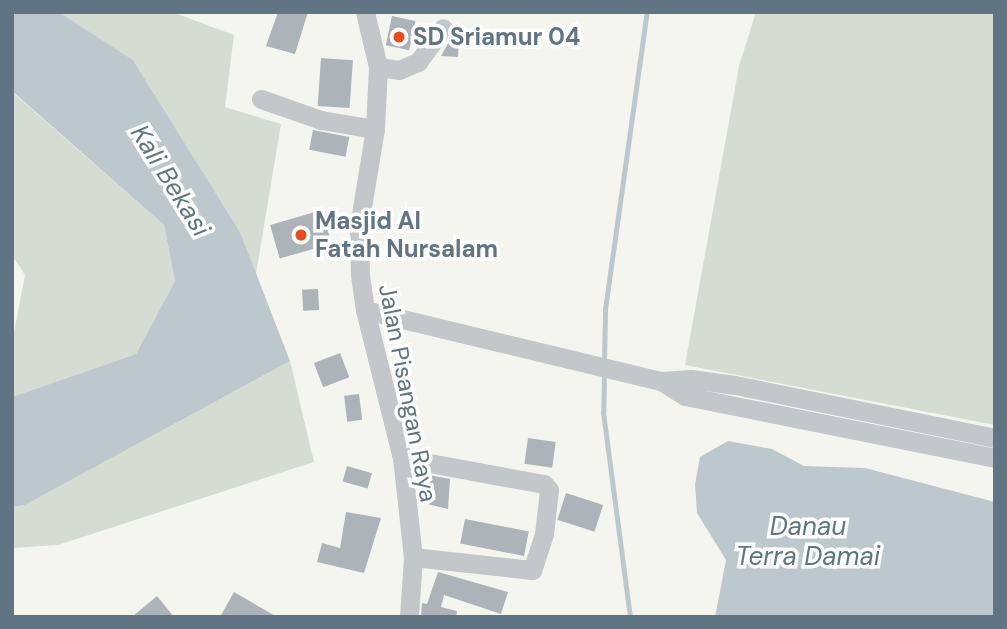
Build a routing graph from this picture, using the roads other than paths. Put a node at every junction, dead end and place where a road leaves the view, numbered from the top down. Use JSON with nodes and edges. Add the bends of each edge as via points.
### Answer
{"nodes":[{"id":1,"x":365,"y":12,"type":"edge"},
{"id":2,"x":443,"y":28,"type":"dead end"},
{"id":3,"x":378,"y":67,"type":"junction"},
{"id":4,"x":261,"y":99,"type":"dead end"},
{"id":5,"x":376,"y":129,"type":"junction"},
{"id":6,"x":365,"y":310,"type":"junction"},
{"id":7,"x":660,"y":381,"type":"junction"},
{"id":8,"x":995,"y":439,"type":"edge"},
{"id":9,"x":402,"y":458,"type":"junction"},
{"id":10,"x":995,"y":458,"type":"edge"},
{"id":11,"x":413,"y":557,"type":"junction"},
{"id":12,"x":409,"y":617,"type":"edge"}],
"edges":[{"from":1,"to":3,"type":"street","name":"Jalan Pisangan Raya"},
{"from":2,"to":3,"type":"street","via":[[418,62],[399,71]]},
{"from":3,"to":5,"type":"street","name":"Jalan Pisangan Raya"},
{"from":4,"to":5,"type":"street","via":[[321,120]]},
{"from":5,"to":6,"type":"street","name":"Jalan Pisangan Raya","via":[[359,226]]},
{"from":6,"to":7,"type":"street"},
{"from":6,"to":9,"type":"street","name":"Jalan Pisangan Raya"},
{"from":7,"to":8,"type":"street","via":[[691,379],[735,385]]},
{"from":7,"to":10,"type":"street","via":[[685,397]]},
{"from":9,"to":11,"type":"street","name":"Jalan Pisangan Raya"},
{"from":9,"to":11,"type":"street","via":[[544,484],[550,490],[544,534],[532,570]]},
{"from":11,"to":12,"type":"street","name":"Jalan Pisangan Raya"}]}
